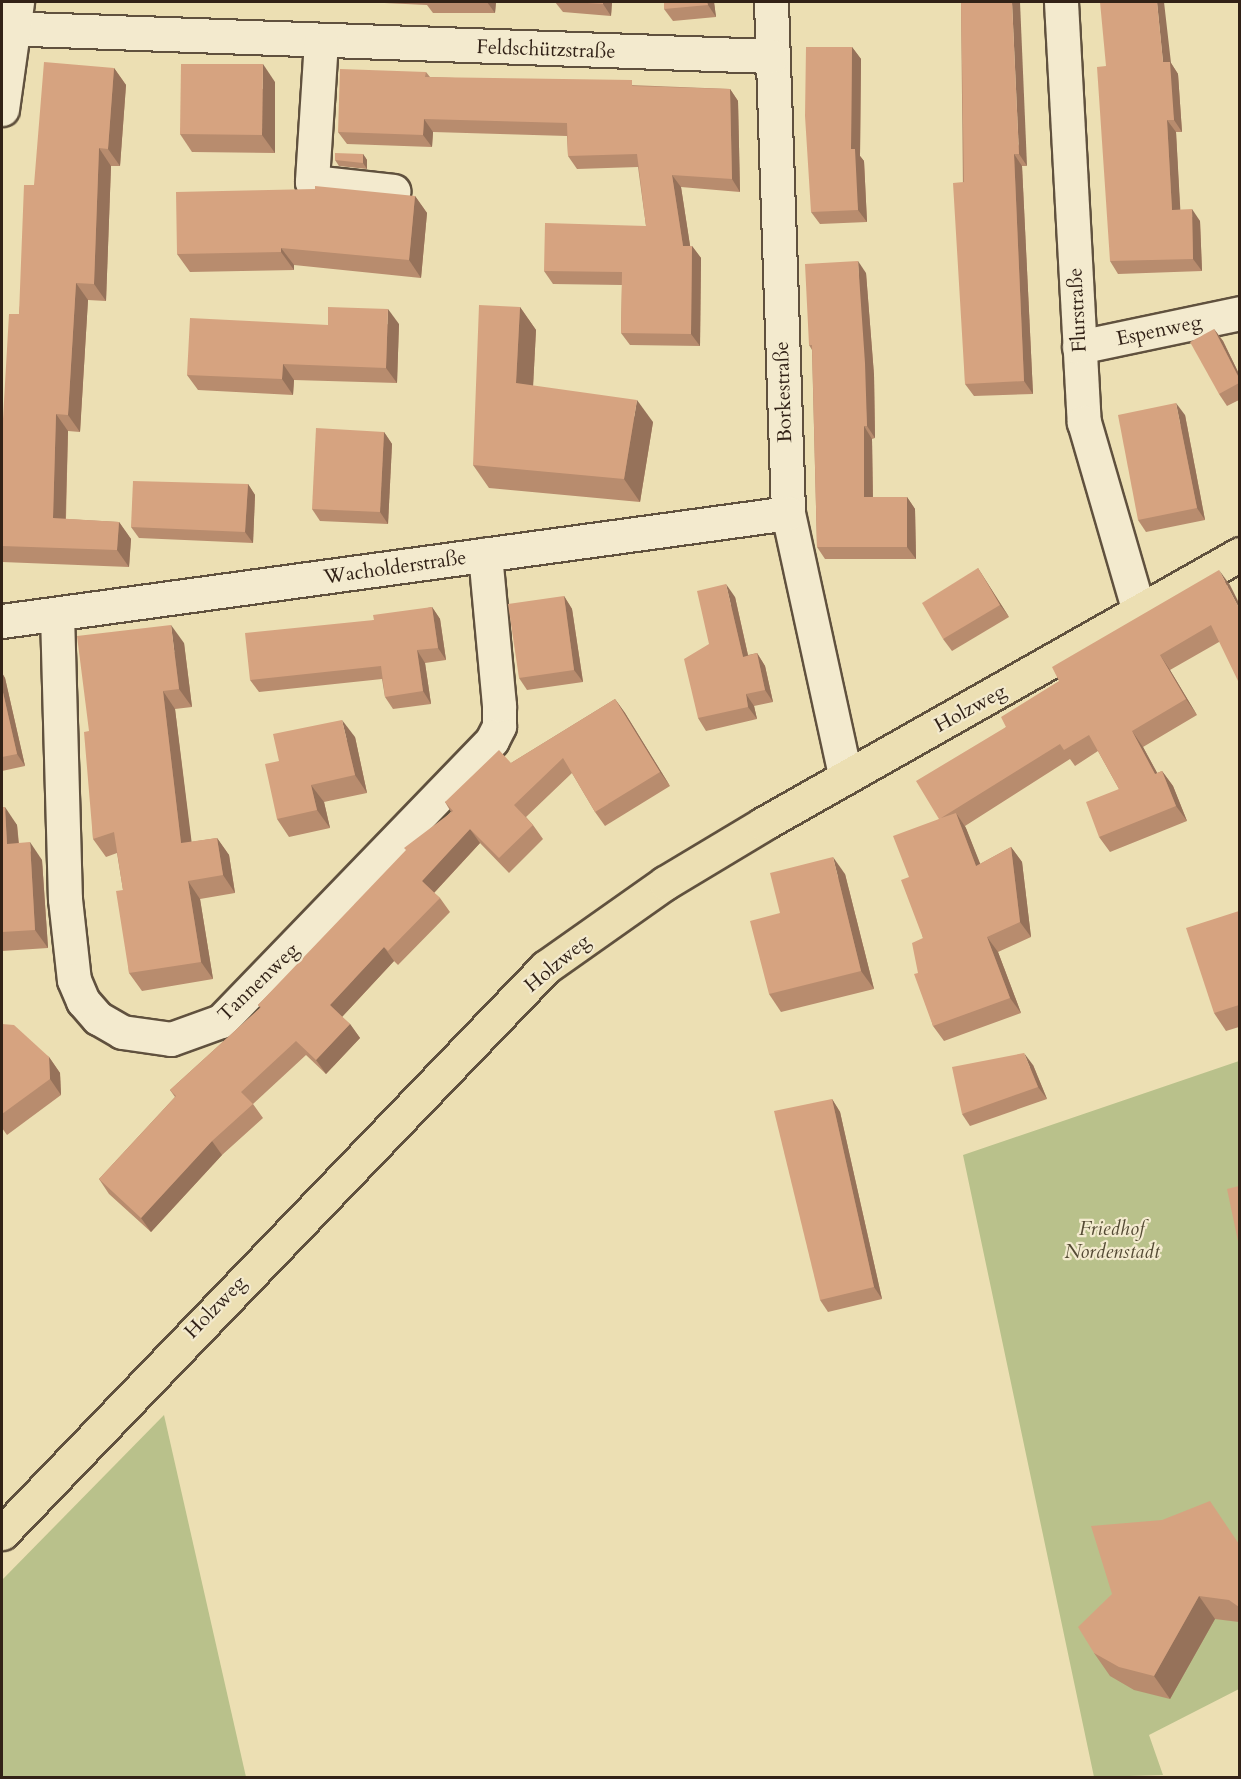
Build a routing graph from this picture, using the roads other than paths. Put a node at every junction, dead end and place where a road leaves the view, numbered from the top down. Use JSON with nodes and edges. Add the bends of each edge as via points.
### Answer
{"nodes":[{"id":1,"x":771,"y":2,"type":"edge"},
{"id":2,"x":1061,"y":2,"type":"edge"},
{"id":3,"x":11,"y":19,"type":"edge"},
{"id":4,"x":321,"y":41,"type":"junction"},
{"id":5,"x":771,"y":56,"type":"junction"},
{"id":6,"x":2,"y":109,"type":"edge"},
{"id":7,"x":394,"y":191,"type":"edge"},
{"id":8,"x":1239,"y":313,"type":"edge"},
{"id":9,"x":1079,"y":347,"type":"junction"},
{"id":10,"x":788,"y":513,"type":"junction"},
{"id":11,"x":1239,"y":554,"type":"edge"},
{"id":12,"x":485,"y":555,"type":"junction"},
{"id":13,"x":1139,"y":611,"type":"junction"},
{"id":14,"x":57,"y":615,"type":"junction"},
{"id":15,"x":2,"y":621,"type":"edge"},
{"id":16,"x":845,"y":776,"type":"junction"},
{"id":17,"x":2,"y":1533,"type":"edge"}],
"edges":[{"from":1,"to":5,"type":"street","name":"Borkestraße"},
{"from":2,"to":9,"type":"street","name":"Flurstraße"},
{"from":3,"to":4,"type":"street","name":"Feldschützstraße"},
{"from":3,"to":6,"type":"street"},
{"from":4,"to":5,"type":"street","name":"Feldschützstraße"},
{"from":4,"to":7,"type":"street","via":[[312,182]]},
{"from":5,"to":10,"type":"street","name":"Borkestraße"},
{"from":8,"to":9,"type":"street","name":"Espenweg"},
{"from":9,"to":13,"type":"street","name":"Flurstraße","via":[[1084,422]]},
{"from":10,"to":12,"type":"street","name":"Wacholderstraße"},
{"from":10,"to":16,"type":"street","name":"Borkestraße"},
{"from":11,"to":13,"type":"main road","name":"Holzweg"},
{"from":12,"to":14,"type":"street","name":"Wacholderstraße"},
{"from":12,"to":14,"type":"street","name":"Tannenweg","via":[[500,705],[499,726],[492,740],[221,1022],[171,1039],[122,1032],[99,1018],[83,1001],[74,980],[65,899]]},
{"from":13,"to":16,"type":"main road","name":"Holzweg"},
{"from":14,"to":15,"type":"street","name":"Wacholderstraße"},
{"from":16,"to":17,"type":"main road","name":"Holzweg","via":[[665,883],[546,967]]}]}
